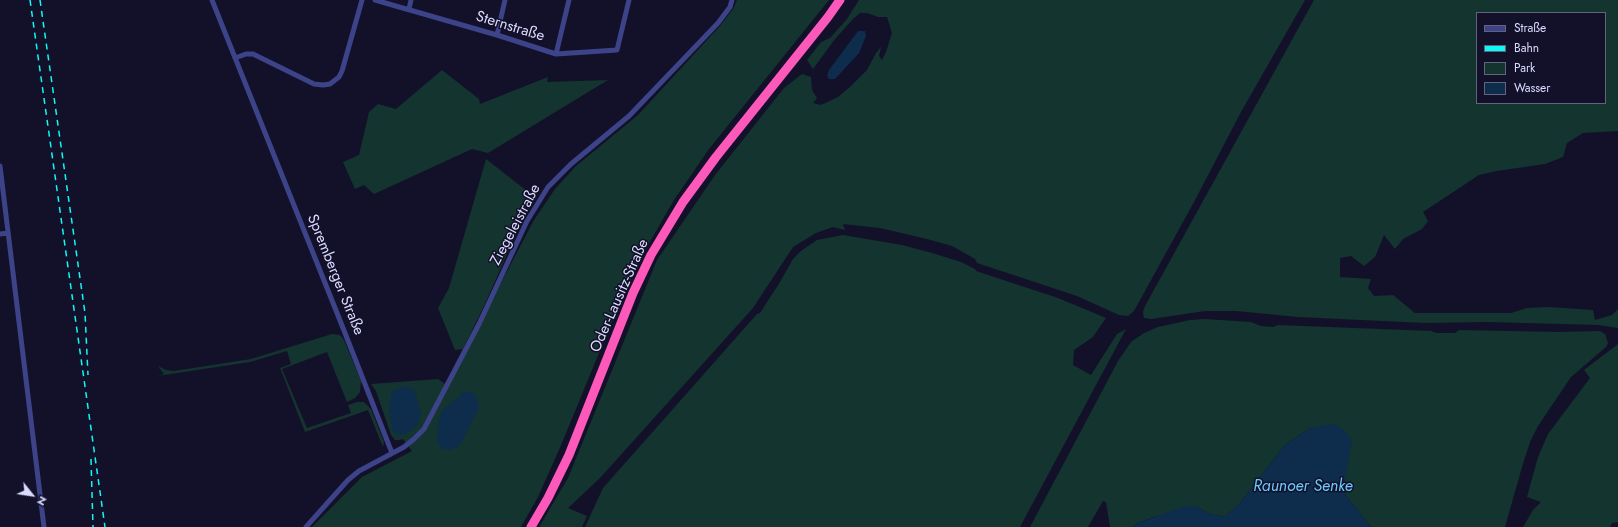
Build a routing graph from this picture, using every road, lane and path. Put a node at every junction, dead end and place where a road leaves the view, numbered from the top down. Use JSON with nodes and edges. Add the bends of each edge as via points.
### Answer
{"nodes":[{"id":1,"x":212,"y":0,"type":"edge"},
{"id":2,"x":362,"y":0,"type":"edge"},
{"id":3,"x":375,"y":0,"type":"edge"},
{"id":4,"x":411,"y":0,"type":"edge"},
{"id":5,"x":505,"y":0,"type":"edge"},
{"id":6,"x":569,"y":0,"type":"edge"},
{"id":7,"x":629,"y":0,"type":"edge"},
{"id":8,"x":732,"y":0,"type":"edge"},
{"id":9,"x":840,"y":0,"type":"edge"},
{"id":10,"x":409,"y":9,"type":"junction"},
{"id":11,"x":497,"y":35,"type":"junction"},
{"id":12,"x":556,"y":54,"type":"junction"},
{"id":13,"x":235,"y":58,"type":"junction"},
{"id":14,"x":0,"y":166,"type":"edge"},
{"id":15,"x":8,"y":233,"type":"junction"},
{"id":16,"x":0,"y":234,"type":"edge"},
{"id":17,"x":392,"y":453,"type":"junction"},
{"id":18,"x":44,"y":527,"type":"edge"},
{"id":19,"x":306,"y":527,"type":"edge"},
{"id":20,"x":531,"y":527,"type":"edge"}],
"edges":[{"from":1,"to":13,"type":"street","name":"Spremberger Straße"},
{"from":2,"to":13,"type":"street","via":[[342,71],[330,84],[314,84],[253,54]]},
{"from":3,"to":10,"type":"street","name":"Sternstraße"},
{"from":4,"to":10,"type":"street"},
{"from":5,"to":11,"type":"street"},
{"from":6,"to":12,"type":"street"},
{"from":7,"to":12,"type":"street","name":"Sternstraße","via":[[616,50]]},
{"from":8,"to":17,"type":"street","name":"Ziegeleistraße","via":[[718,23],[629,116],[571,164],[548,187],[528,221],[479,324],[424,429],[404,447]]},
{"from":9,"to":20,"type":"highway","name":"Oder-Lausitz-Straße","via":[[682,202],[651,255],[627,307],[569,454]]},
{"from":10,"to":11,"type":"street","name":"Sternstraße"},
{"from":11,"to":12,"type":"street","name":"Sternstraße"},
{"from":13,"to":17,"type":"street","name":"Spremberger Straße"},
{"from":14,"to":15,"type":"street"},
{"from":15,"to":16,"type":"street"},
{"from":15,"to":18,"type":"street"},
{"from":17,"to":19,"type":"street","via":[[348,480]]}]}
